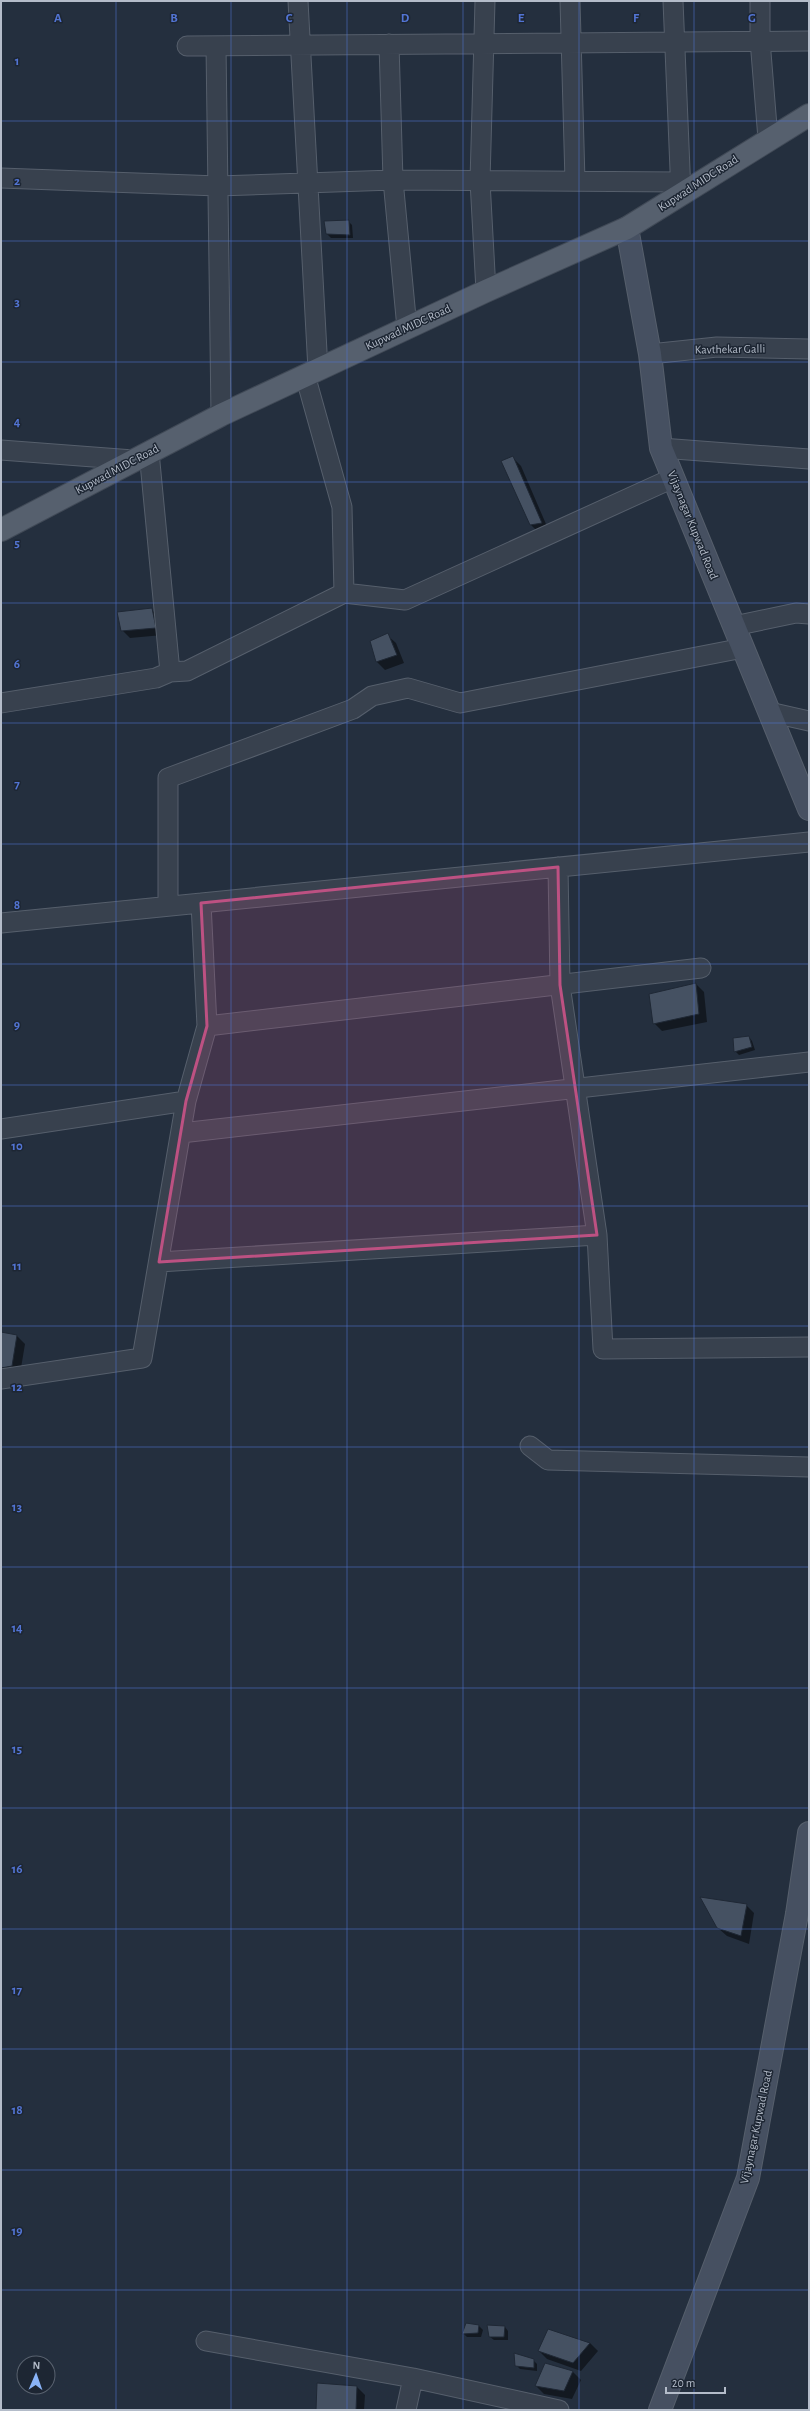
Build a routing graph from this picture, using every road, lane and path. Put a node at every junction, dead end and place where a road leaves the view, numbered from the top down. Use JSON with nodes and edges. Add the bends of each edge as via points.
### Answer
{"nodes":[{"id":1,"x":298,"y":1,"type":"edge"},
{"id":2,"x":485,"y":1,"type":"edge"},
{"id":3,"x":570,"y":1,"type":"edge"},
{"id":4,"x":673,"y":1,"type":"edge"},
{"id":5,"x":760,"y":1,"type":"edge"},
{"id":6,"x":760,"y":40,"type":"junction"},
{"id":7,"x":673,"y":41,"type":"junction"},
{"id":8,"x":809,"y":41,"type":"edge"},
{"id":9,"x":571,"y":42,"type":"junction"},
{"id":10,"x":484,"y":43,"type":"junction"},
{"id":11,"x":389,"y":44,"type":"junction"},
{"id":12,"x":300,"y":45,"type":"junction"},
{"id":13,"x":187,"y":46,"type":"dead end"},
{"id":14,"x":216,"y":46,"type":"junction"},
{"id":15,"x":809,"y":115,"type":"edge"},
{"id":16,"x":768,"y":139,"type":"junction"},
{"id":17,"x":1,"y":178,"type":"edge"},
{"id":18,"x":393,"y":180,"type":"junction"},
{"id":19,"x":480,"y":181,"type":"junction"},
{"id":20,"x":575,"y":181,"type":"junction"},
{"id":21,"x":308,"y":183,"type":"junction"},
{"id":22,"x":218,"y":186,"type":"junction"},
{"id":23,"x":680,"y":188,"type":"junction"},
{"id":24,"x":627,"y":228,"type":"junction"},
{"id":25,"x":486,"y":291,"type":"junction"},
{"id":26,"x":407,"y":328,"type":"junction"},
{"id":27,"x":809,"y":349,"type":"edge"},
{"id":28,"x":650,"y":354,"type":"junction"},
{"id":29,"x":312,"y":372,"type":"junction"},
{"id":30,"x":221,"y":415,"type":"junction"},
{"id":31,"x":661,"y":448,"type":"junction"},
{"id":32,"x":1,"y":450,"type":"edge"},
{"id":33,"x":141,"y":456,"type":"junction"},
{"id":34,"x":809,"y":459,"type":"edge"},
{"id":35,"x":673,"y":478,"type":"junction"},
{"id":36,"x":1,"y":530,"type":"edge"},
{"id":37,"x":344,"y":593,"type":"junction"},
{"id":38,"x":809,"y":614,"type":"edge"},
{"id":39,"x":734,"y":626,"type":"junction"},
{"id":40,"x":743,"y":648,"type":"junction"},
{"id":41,"x":170,"y":672,"type":"junction"},
{"id":42,"x":1,"y":703,"type":"edge"},
{"id":43,"x":769,"y":712,"type":"junction"},
{"id":44,"x":809,"y":721,"type":"edge"},
{"id":45,"x":803,"y":781,"type":"edge"},
{"id":46,"x":809,"y":809,"type":"edge"},
{"id":47,"x":809,"y":842,"type":"edge"},
{"id":48,"x":558,"y":867,"type":"junction"},
{"id":49,"x":201,"y":903,"type":"junction"},
{"id":50,"x":168,"y":906,"type":"junction"},
{"id":51,"x":1,"y":923,"type":"edge"},
{"id":52,"x":701,"y":968,"type":"dead end"},
{"id":53,"x":560,"y":985,"type":"junction"},
{"id":54,"x":206,"y":1026,"type":"junction"},
{"id":55,"x":809,"y":1062,"type":"edge"},
{"id":56,"x":576,"y":1089,"type":"junction"},
{"id":57,"x":186,"y":1100,"type":"junction"},
{"id":58,"x":1,"y":1129,"type":"edge"},
{"id":59,"x":180,"y":1133,"type":"junction"},
{"id":60,"x":597,"y":1235,"type":"junction"},
{"id":61,"x":159,"y":1262,"type":"junction"},
{"id":62,"x":809,"y":1347,"type":"edge"},
{"id":63,"x":1,"y":1379,"type":"edge"},
{"id":64,"x":530,"y":1446,"type":"dead end"},
{"id":65,"x":809,"y":1467,"type":"edge"},
{"id":66,"x":809,"y":1833,"type":"edge"},
{"id":67,"x":206,"y":2341,"type":"dead end"},
{"id":68,"x":413,"y":2378,"type":"junction"},
{"id":69,"x":406,"y":2410,"type":"edge"},
{"id":70,"x":559,"y":2410,"type":"edge"},
{"id":71,"x":660,"y":2410,"type":"edge"}],
"edges":[{"from":1,"to":12,"type":"street"},
{"from":2,"to":10,"type":"street"},
{"from":3,"to":9,"type":"street"},
{"from":4,"to":7,"type":"street"},
{"from":5,"to":6,"type":"street"},
{"from":6,"to":7,"type":"street"},
{"from":6,"to":8,"type":"street"},
{"from":6,"to":16,"type":"street"},
{"from":7,"to":9,"type":"street"},
{"from":7,"to":23,"type":"street"},
{"from":9,"to":10,"type":"street"},
{"from":9,"to":20,"type":"street"},
{"from":10,"to":11,"type":"street"},
{"from":10,"to":19,"type":"street"},
{"from":11,"to":12,"type":"street"},
{"from":11,"to":18,"type":"street"},
{"from":12,"to":14,"type":"street"},
{"from":12,"to":21,"type":"street"},
{"from":13,"to":14,"type":"street"},
{"from":14,"to":22,"type":"street"},
{"from":15,"to":16,"type":"main road","name":"Kupwad MIDC Road"},
{"from":16,"to":23,"type":"main road","name":"Kupwad MIDC Road"},
{"from":17,"to":22,"type":"street"},
{"from":18,"to":19,"type":"street"},
{"from":18,"to":21,"type":"street"},
{"from":18,"to":26,"type":"street"},
{"from":19,"to":20,"type":"street"},
{"from":19,"to":25,"type":"street"},
{"from":20,"to":23,"type":"street"},
{"from":21,"to":22,"type":"street"},
{"from":21,"to":29,"type":"street"},
{"from":22,"to":30,"type":"street"},
{"from":23,"to":24,"type":"main road","name":"Kupwad MIDC Road"},
{"from":24,"to":25,"type":"main road","name":"Kupwad MIDC Road"},
{"from":24,"to":28,"type":"street","name":"Vijaynagar Kupwad Road"},
{"from":25,"to":26,"type":"main road","name":"Kupwad MIDC Road"},
{"from":26,"to":29,"type":"main road","name":"Kupwad MIDC Road"},
{"from":27,"to":28,"type":"street","name":"Kavthekar Galli","via":[[717,347]]},
{"from":28,"to":31,"type":"street","name":"Vijaynagar Kupwad Road"},
{"from":29,"to":30,"type":"main road","name":"Kupwad MIDC Road"},
{"from":29,"to":37,"type":"street","via":[[342,507]]},
{"from":30,"to":33,"type":"main road","name":"Kupwad MIDC Road"},
{"from":31,"to":34,"type":"street"},
{"from":31,"to":35,"type":"street","name":"Vijaynagar Kupwad Road"},
{"from":32,"to":33,"type":"street"},
{"from":33,"to":36,"type":"main road","name":"Kupwad MIDC Road"},
{"from":33,"to":41,"type":"street"},
{"from":35,"to":37,"type":"street","via":[[406,600]]},
{"from":35,"to":39,"type":"street","name":"Vijaynagar Kupwad Road"},
{"from":37,"to":41,"type":"street","via":[[187,671]]},
{"from":38,"to":39,"type":"street","via":[[796,613]]},
{"from":39,"to":40,"type":"street","name":"Vijaynagar Kupwad Road"},
{"from":40,"to":43,"type":"street","name":"Vijaynagar Kupwad Road"},
{"from":40,"to":50,"type":"street","via":[[460,703],[408,688],[372,696],[353,709],[168,778]]},
{"from":41,"to":42,"type":"street","via":[[156,678]]},
{"from":43,"to":44,"type":"street"},
{"from":43,"to":45,"type":"street","name":"Vijaynagar Kupwad Road"},
{"from":45,"to":46,"type":"street","name":"Vijaynagar Kupwad Road"},
{"from":47,"to":48,"type":"street"},
{"from":48,"to":49,"type":"street"},
{"from":48,"to":53,"type":"street"},
{"from":49,"to":50,"type":"street"},
{"from":49,"to":54,"type":"street"},
{"from":50,"to":51,"type":"street"},
{"from":52,"to":53,"type":"street"},
{"from":53,"to":54,"type":"street"},
{"from":53,"to":56,"type":"street"},
{"from":54,"to":57,"type":"street"},
{"from":55,"to":56,"type":"street"},
{"from":56,"to":59,"type":"street"},
{"from":56,"to":60,"type":"street"},
{"from":57,"to":58,"type":"street"},
{"from":57,"to":59,"type":"street"},
{"from":59,"to":61,"type":"street"},
{"from":60,"to":61,"type":"street"},
{"from":60,"to":62,"type":"street","via":[[604,1349]]},
{"from":61,"to":63,"type":"street","via":[[142,1358]]},
{"from":64,"to":65,"type":"street","via":[[548,1460]]},
{"from":66,"to":71,"type":"street","name":"Vijaynagar Kupwad Road","via":[[797,1914],[748,2178]]},
{"from":67,"to":68,"type":"street"},
{"from":68,"to":69,"type":"street"},
{"from":68,"to":70,"type":"street"}]}
